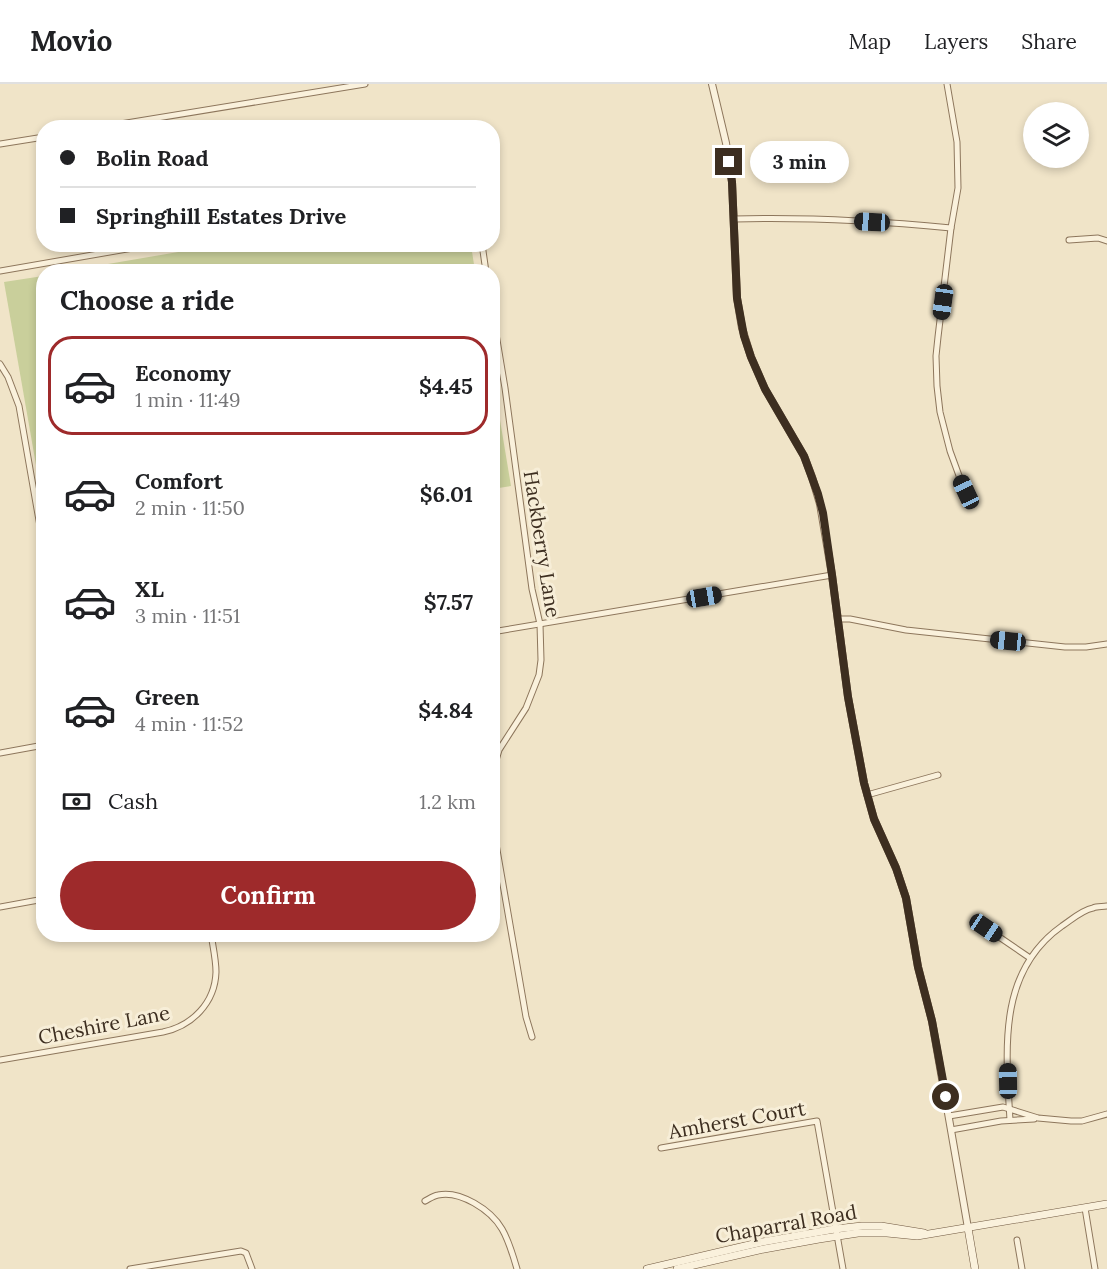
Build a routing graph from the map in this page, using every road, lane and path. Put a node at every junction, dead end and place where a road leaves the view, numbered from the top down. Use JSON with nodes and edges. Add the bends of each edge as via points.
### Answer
{"nodes":[{"id":1,"x":365,"y":84,"type":"edge"},
{"id":2,"x":712,"y":84,"type":"edge"},
{"id":3,"x":947,"y":84,"type":"edge"},
{"id":4,"x":344,"y":86,"type":"edge"},
{"id":5,"x":143,"y":120,"type":"edge"},
{"id":6,"x":36,"y":138,"type":"edge"},
{"id":7,"x":0,"y":144,"type":"edge"},
{"id":8,"x":734,"y":219,"type":"junction"},
{"id":9,"x":951,"y":228,"type":"junction"},
{"id":10,"x":1069,"y":240,"type":"dead end"},
{"id":11,"x":1107,"y":241,"type":"edge"},
{"id":12,"x":111,"y":252,"type":"edge"},
{"id":13,"x":45,"y":264,"type":"edge"},
{"id":14,"x":36,"y":266,"type":"edge"},
{"id":15,"x":0,"y":272,"type":"edge"},
{"id":16,"x":500,"y":359,"type":"edge"},
{"id":17,"x":0,"y":364,"type":"edge"},
{"id":18,"x":966,"y":492,"type":"dead end"},
{"id":19,"x":36,"y":501,"type":"edge"},
{"id":20,"x":832,"y":575,"type":"junction"},
{"id":21,"x":838,"y":619,"type":"junction"},
{"id":22,"x":540,"y":624,"type":"junction"},
{"id":23,"x":500,"y":631,"type":"edge"},
{"id":24,"x":1107,"y":644,"type":"edge"},
{"id":25,"x":36,"y":746,"type":"edge"},
{"id":26,"x":500,"y":748,"type":"edge"},
{"id":27,"x":0,"y":753,"type":"edge"},
{"id":28,"x":938,"y":775,"type":"dead end"},
{"id":29,"x":867,"y":795,"type":"junction"},
{"id":30,"x":500,"y":867,"type":"edge"},
{"id":31,"x":36,"y":900,"type":"edge"},
{"id":32,"x":1107,"y":906,"type":"edge"},
{"id":33,"x":0,"y":907,"type":"edge"},
{"id":34,"x":986,"y":928,"type":"dead end"},
{"id":35,"x":212,"y":942,"type":"edge"},
{"id":36,"x":1030,"y":958,"type":"junction"},
{"id":37,"x":532,"y":1037,"type":"dead end"},
{"id":38,"x":0,"y":1060,"type":"edge"},
{"id":39,"x":1010,"y":1109,"type":"junction"},
{"id":40,"x":969,"y":1113,"type":"junction"},
{"id":41,"x":1107,"y":1114,"type":"edge"},
{"id":42,"x":949,"y":1116,"type":"junction"},
{"id":43,"x":1038,"y":1118,"type":"junction"},
{"id":44,"x":1010,"y":1120,"type":"junction"},
{"id":45,"x":971,"y":1127,"type":"junction"},
{"id":46,"x":951,"y":1131,"type":"junction"},
{"id":47,"x":661,"y":1148,"type":"dead end"},
{"id":48,"x":425,"y":1202,"type":"dead end"},
{"id":49,"x":1107,"y":1204,"type":"edge"},
{"id":50,"x":1085,"y":1208,"type":"junction"},
{"id":51,"x":968,"y":1228,"type":"junction"},
{"id":52,"x":836,"y":1233,"type":"junction"},
{"id":53,"x":1017,"y":1240,"type":"dead end"},
{"id":54,"x":130,"y":1269,"type":"edge"},
{"id":55,"x":252,"y":1269,"type":"edge"},
{"id":56,"x":517,"y":1269,"type":"edge"},
{"id":57,"x":646,"y":1269,"type":"edge"},
{"id":58,"x":677,"y":1269,"type":"edge"},
{"id":59,"x":843,"y":1269,"type":"edge"},
{"id":60,"x":975,"y":1269,"type":"edge"},
{"id":61,"x":1022,"y":1269,"type":"edge"},
{"id":62,"x":1095,"y":1269,"type":"edge"}],
"edges":[{"from":1,"to":4,"type":"street"},
{"from":2,"to":8,"type":"street","via":[[729,162]]},
{"from":3,"to":9,"type":"street","via":[[958,169]]},
{"from":4,"to":5,"type":"street"},
{"from":6,"to":7,"type":"street"},
{"from":8,"to":9,"type":"street","via":[[831,220]]},
{"from":8,"to":20,"type":"street","via":[[737,298],[744,336],[765,389],[809,468],[823,513]]},
{"from":9,"to":18,"type":"street","via":[[936,356],[937,386],[947,443]]},
{"from":10,"to":11,"type":"street"},
{"from":12,"to":13,"type":"street"},
{"from":14,"to":15,"type":"street"},
{"from":16,"to":22,"type":"street","name":"Hackberry Lane"},
{"from":17,"to":19,"type":"street","via":[[20,406]]},
{"from":20,"to":21,"type":"street"},
{"from":20,"to":22,"type":"street"},
{"from":21,"to":24,"type":"street","via":[[1072,648]]},
{"from":21,"to":29,"type":"street"},
{"from":22,"to":23,"type":"street"},
{"from":22,"to":26,"type":"street","name":"Hackberry Lane","via":[[537,683]]},
{"from":25,"to":27,"type":"street"},
{"from":28,"to":29,"type":"street"},
{"from":29,"to":42,"type":"street","via":[[906,898]]},
{"from":30,"to":37,"type":"street"},
{"from":31,"to":33,"type":"street"},
{"from":32,"to":36,"type":"street","via":[[1093,908],[1065,924]]},
{"from":34,"to":36,"type":"street"},
{"from":35,"to":38,"type":"street","name":"Cheshire Lane","via":[[216,972],[213,988],[203,1008],[183,1025],[163,1032]]},
{"from":36,"to":39,"type":"street","via":[[1015,990],[1010,1016]]},
{"from":39,"to":40,"type":"street"},
{"from":39,"to":43,"type":"street"},
{"from":39,"to":44,"type":"street"},
{"from":40,"to":42,"type":"street"},
{"from":40,"to":45,"type":"street"},
{"from":41,"to":43,"type":"street","via":[[1082,1121]]},
{"from":42,"to":46,"type":"street"},
{"from":43,"to":44,"type":"street"},
{"from":44,"to":45,"type":"street"},
{"from":45,"to":46,"type":"street"},
{"from":46,"to":51,"type":"street"},
{"from":47,"to":52,"type":"street","name":"Amherst Court","via":[[817,1121]]},
{"from":48,"to":56,"type":"street","via":[[445,1194],[481,1207],[501,1227]]},
{"from":49,"to":50,"type":"main road","name":"Chaparral Road"},
{"from":50,"to":51,"type":"main road","name":"Chaparral Road"},
{"from":50,"to":62,"type":"street"},
{"from":51,"to":52,"type":"main road","name":"Chaparral Road","via":[[917,1236]]},
{"from":51,"to":60,"type":"main road"},
{"from":52,"to":57,"type":"main road","name":"Chaparral Road","via":[[762,1242]]},
{"from":52,"to":58,"type":"main road","name":"Chaparral Road"},
{"from":52,"to":59,"type":"street"},
{"from":53,"to":61,"type":"street"},
{"from":54,"to":55,"type":"street","via":[[240,1251],[245,1252]]}]}
